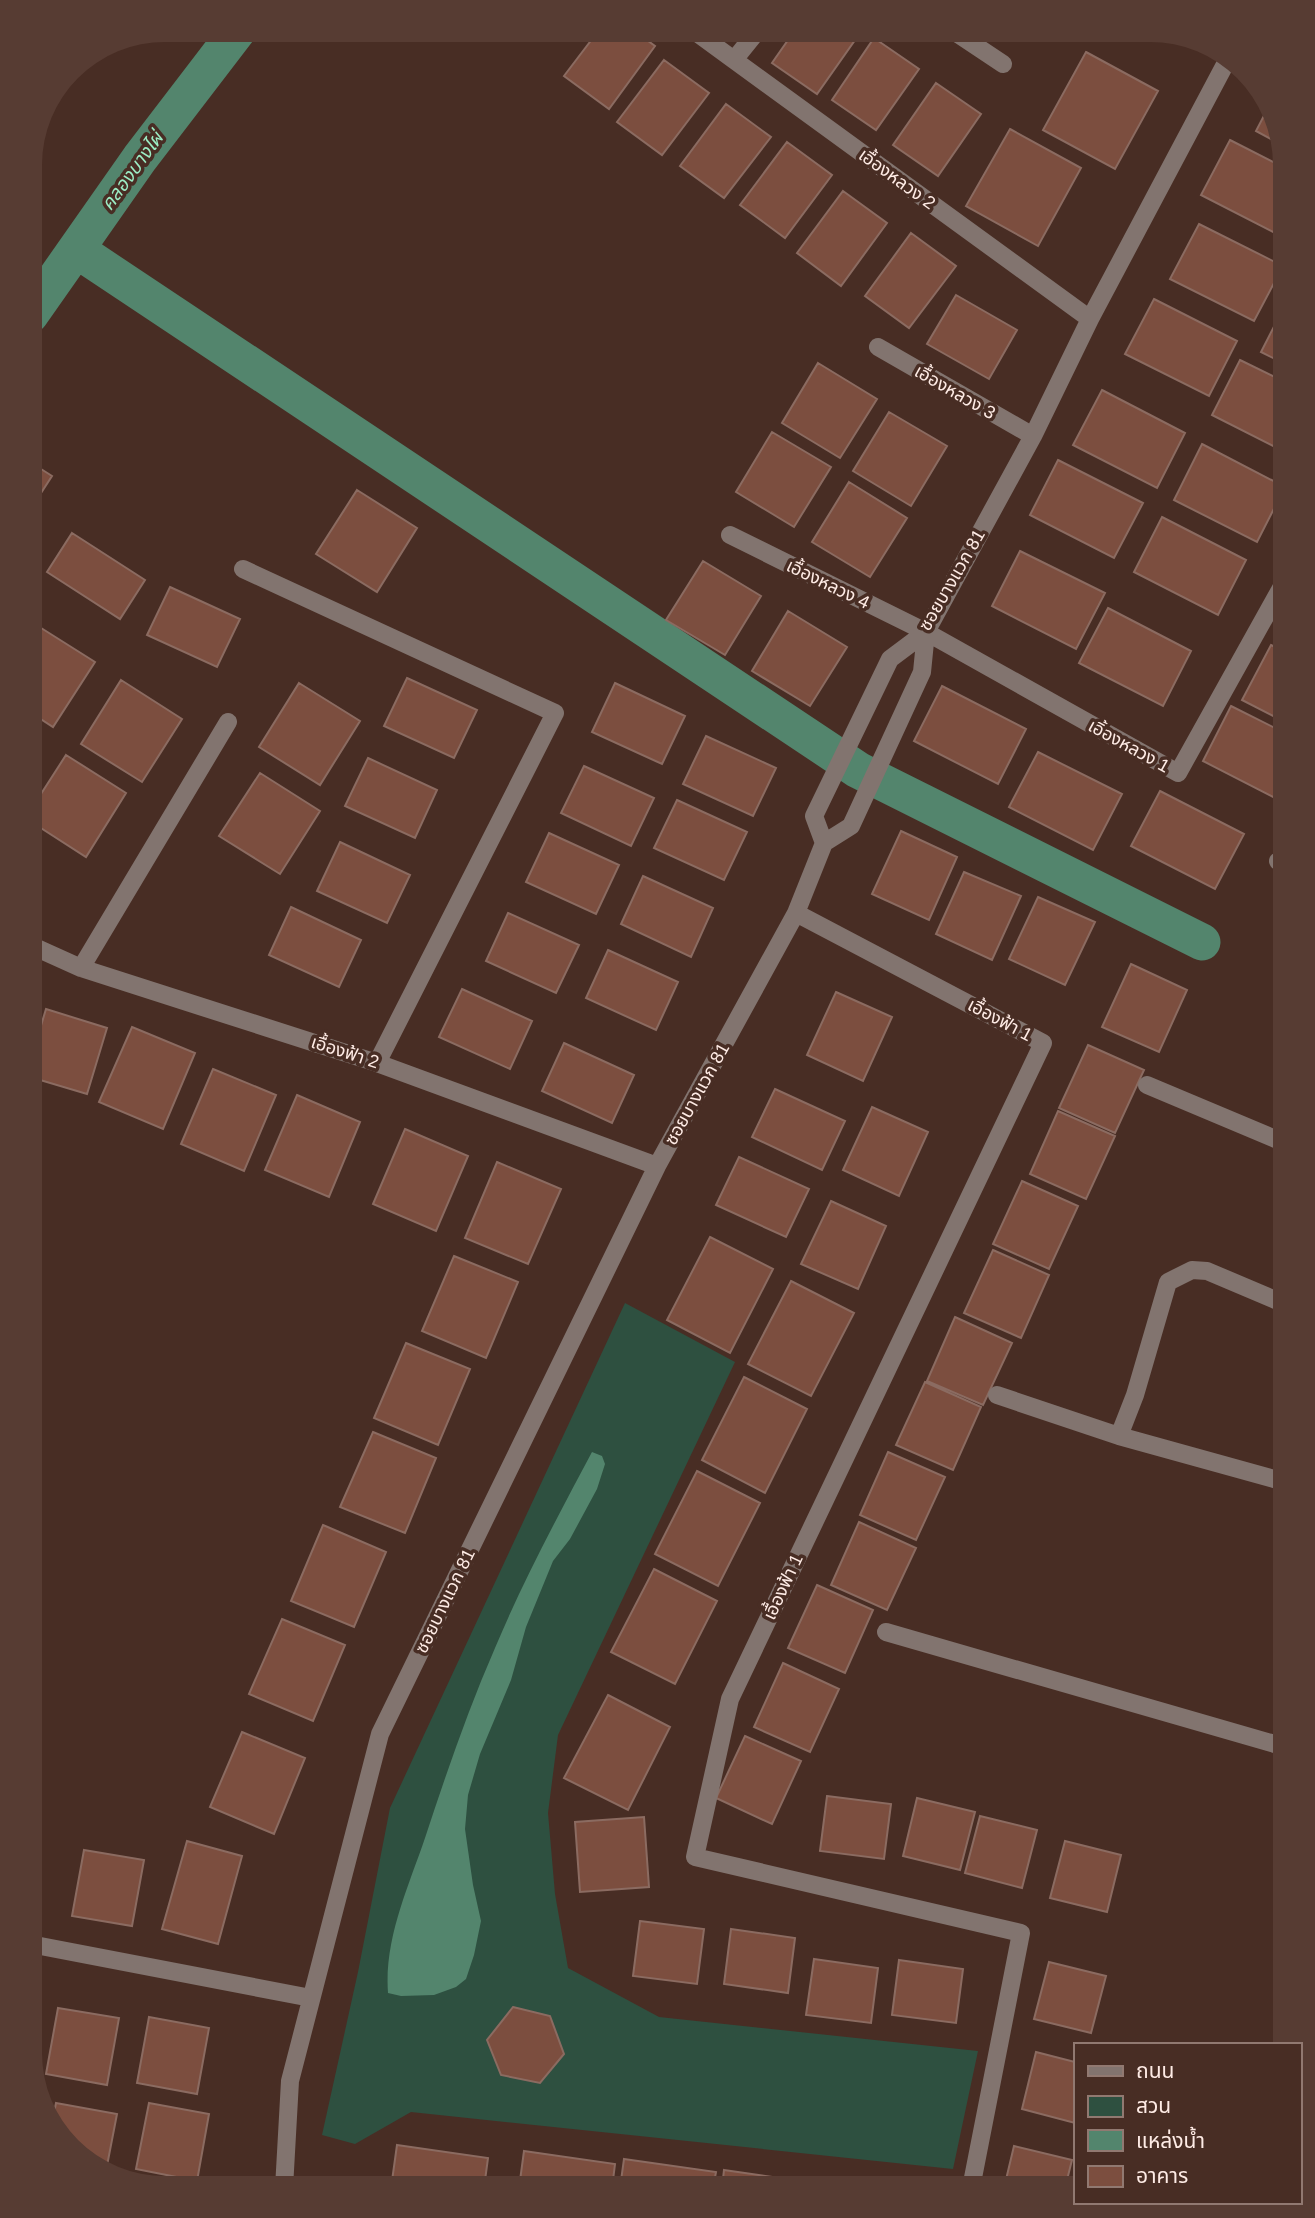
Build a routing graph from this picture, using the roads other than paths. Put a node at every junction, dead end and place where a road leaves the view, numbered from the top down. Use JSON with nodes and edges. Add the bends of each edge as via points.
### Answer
{"nodes":[{"id":1,"x":709,"y":42,"type":"edge"},
{"id":2,"x":748,"y":42,"type":"edge"},
{"id":3,"x":970,"y":42,"type":"edge"},
{"id":4,"x":734,"y":60,"type":"junction"},
{"id":5,"x":1003,"y":64,"type":"dead end"},
{"id":6,"x":1224,"y":67,"type":"edge"},
{"id":7,"x":1090,"y":319,"type":"junction"},
{"id":8,"x":878,"y":347,"type":"dead end"},
{"id":9,"x":1033,"y":436,"type":"junction"},
{"id":10,"x":730,"y":535,"type":"dead end"},
{"id":11,"x":243,"y":569,"type":"dead end"},
{"id":12,"x":1273,"y":603,"type":"edge"},
{"id":13,"x":926,"y":632,"type":"junction"},
{"id":14,"x":228,"y":722,"type":"dead end"},
{"id":15,"x":824,"y":843,"type":"junction"},
{"id":16,"x":796,"y":913,"type":"junction"},
{"id":17,"x":42,"y":950,"type":"edge"},
{"id":18,"x":81,"y":968,"type":"junction"},
{"id":19,"x":377,"y":1063,"type":"junction"},
{"id":20,"x":1147,"y":1086,"type":"dead end"},
{"id":21,"x":1273,"y":1138,"type":"edge"},
{"id":22,"x":657,"y":1166,"type":"junction"},
{"id":23,"x":1273,"y":1299,"type":"edge"},
{"id":24,"x":996,"y":1395,"type":"dead end"},
{"id":25,"x":1119,"y":1436,"type":"junction"},
{"id":26,"x":1273,"y":1479,"type":"edge"},
{"id":27,"x":886,"y":1632,"type":"dead end"},
{"id":28,"x":1273,"y":1743,"type":"edge"},
{"id":29,"x":42,"y":1946,"type":"edge"},
{"id":30,"x":311,"y":1998,"type":"junction"},
{"id":31,"x":285,"y":2176,"type":"edge"},
{"id":32,"x":973,"y":2176,"type":"edge"}],
"edges":[{"from":1,"to":4,"type":"street","name":"เอื้องหลวง 2"},
{"from":2,"to":4,"type":"street"},
{"from":3,"to":5,"type":"street"},
{"from":4,"to":7,"type":"street","name":"เอื้องหลวง 2"},
{"from":6,"to":7,"type":"street","name":"ซอยบางแวก 81"},
{"from":7,"to":9,"type":"street","name":"ซอยบางแวก 81"},
{"from":8,"to":9,"type":"street","name":"เอื้องหลวง 3"},
{"from":9,"to":13,"type":"street","name":"ซอยบางแวก 81"},
{"from":10,"to":13,"type":"street","name":"เอื้องหลวง 4"},
{"from":11,"to":19,"type":"street","via":[[555,713]]},
{"from":12,"to":13,"type":"street","name":"เอิ้องหลวง 1","via":[[1178,773]]},
{"from":13,"to":15,"type":"street","via":[[922,672],[851,826]]},
{"from":13,"to":15,"type":"street","name":"ซอยบางแวก 81","via":[[890,659],[814,816]]},
{"from":14,"to":18,"type":"street"},
{"from":15,"to":16,"type":"street","name":"ซอยบางแวก 81"},
{"from":16,"to":22,"type":"street","name":"ซอยบางแวก 81"},
{"from":16,"to":32,"type":"street","name":"เอื้องฟ้า 1","via":[[1043,1043],[730,1699],[695,1857],[1021,1933]]},
{"from":17,"to":18,"type":"street","name":"เอื้องฟ้า 2"},
{"from":18,"to":19,"type":"street","name":"เอื้องฟ้า 2"},
{"from":19,"to":22,"type":"street","name":"เอื้องฟ้า 2"},
{"from":20,"to":21,"type":"street"},
{"from":22,"to":30,"type":"street","name":"ซอยบางแวก 81","via":[[380,1734]]},
{"from":23,"to":25,"type":"street","via":[[1207,1271],[1192,1270],[1168,1282]]},
{"from":24,"to":25,"type":"street"},
{"from":25,"to":26,"type":"street"},
{"from":27,"to":28,"type":"street"},
{"from":29,"to":30,"type":"street"},
{"from":30,"to":31,"type":"street","name":"ซอยบางแวก 81","via":[[290,2081]]}]}
